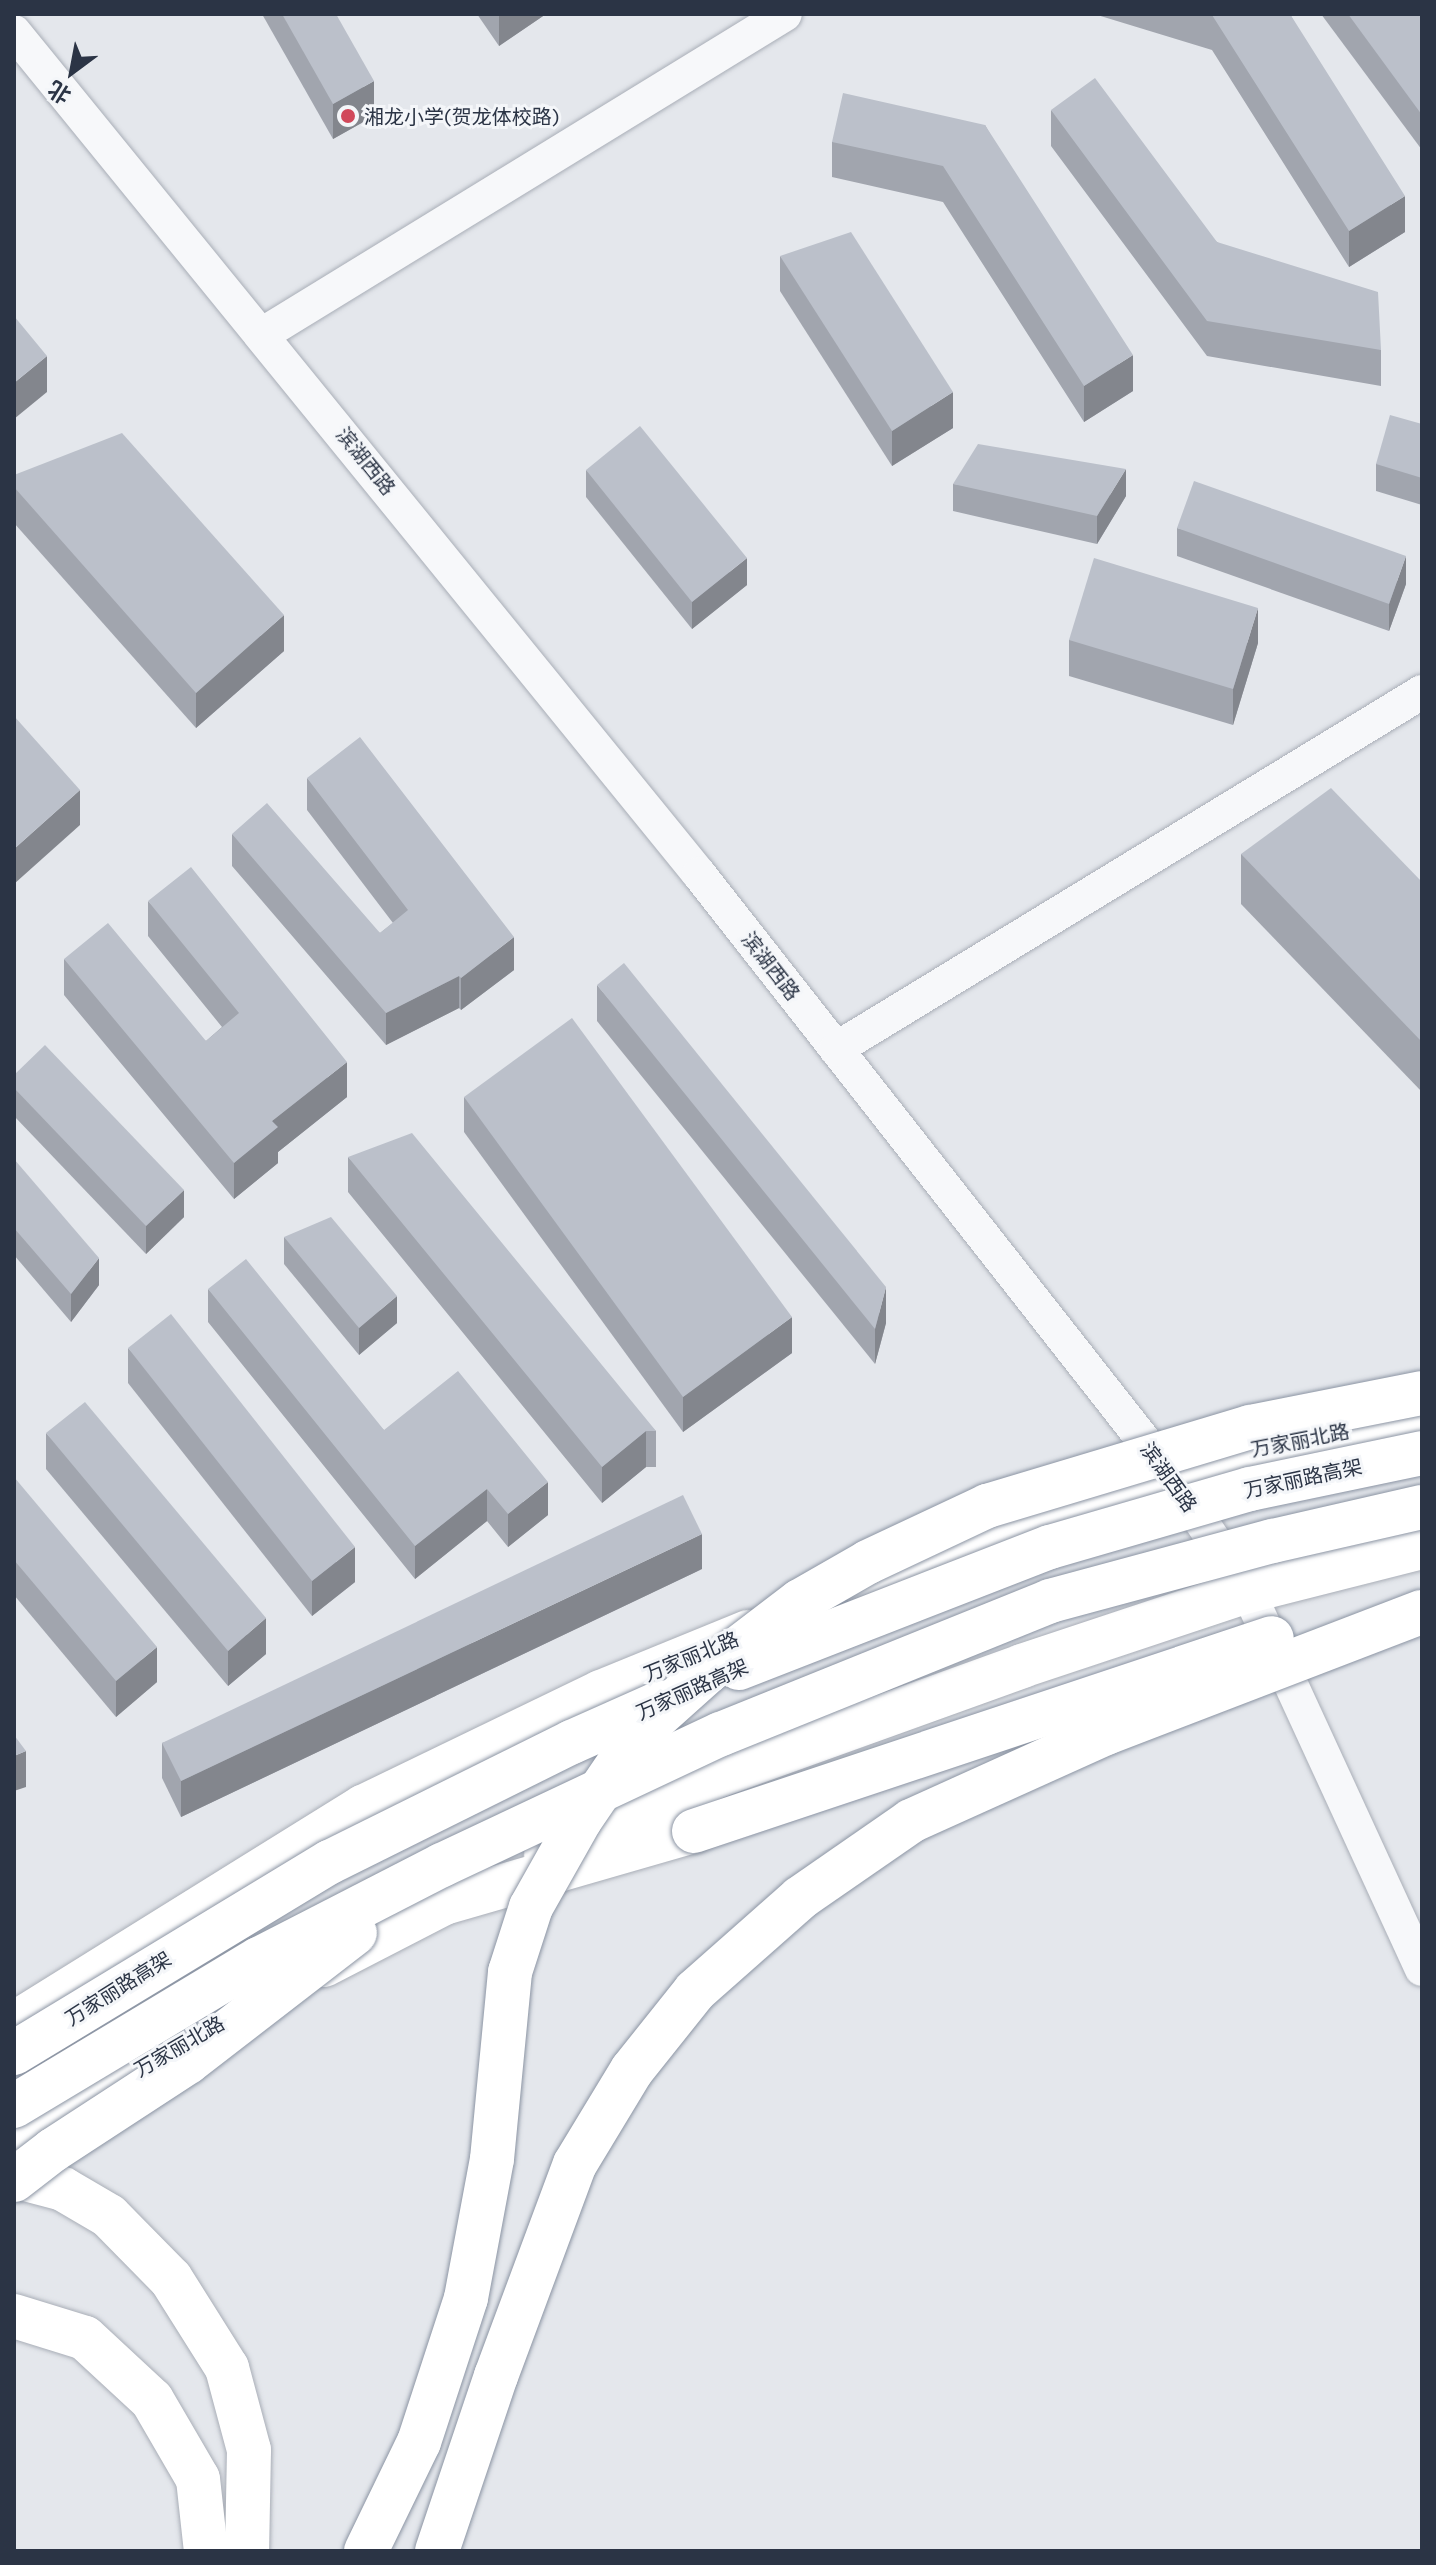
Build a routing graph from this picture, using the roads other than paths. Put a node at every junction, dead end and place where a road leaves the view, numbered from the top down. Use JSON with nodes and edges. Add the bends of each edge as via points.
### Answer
{"nodes":[{"id":1,"x":785,"y":14,"type":"edge"},
{"id":2,"x":14,"y":32,"type":"edge"},
{"id":3,"x":263,"y":334,"type":"junction"},
{"id":4,"x":1422,"y":692,"type":"edge"},
{"id":5,"x":836,"y":1049,"type":"junction"},
{"id":6,"x":1422,"y":1393,"type":"edge"},
{"id":7,"x":1422,"y":1417,"type":"edge"},
{"id":8,"x":1422,"y":1453,"type":"edge"},
{"id":9,"x":1166,"y":1469,"type":"junction"},
{"id":10,"x":1422,"y":1507,"type":"edge"},
{"id":11,"x":1422,"y":1547,"type":"edge"},
{"id":12,"x":1248,"y":1591,"type":"junction"},
{"id":13,"x":1422,"y":1595,"type":"edge"},
{"id":14,"x":1422,"y":1612,"type":"edge"},
{"id":15,"x":440,"y":1885,"type":"junction"},
{"id":16,"x":1422,"y":1969,"type":"edge"},
{"id":17,"x":14,"y":2024,"type":"edge"},
{"id":18,"x":14,"y":2053,"type":"edge"},
{"id":19,"x":14,"y":2106,"type":"edge"},
{"id":20,"x":14,"y":2144,"type":"edge"},
{"id":21,"x":14,"y":2178,"type":"edge"},
{"id":22,"x":14,"y":2316,"type":"edge"},
{"id":23,"x":206,"y":2551,"type":"edge"},
{"id":24,"x":247,"y":2551,"type":"edge"},
{"id":25,"x":366,"y":2551,"type":"edge"},
{"id":26,"x":437,"y":2551,"type":"edge"}],
"edges":[{"from":1,"to":3,"type":"street"},
{"from":2,"to":3,"type":"street","name":"滨湖西路"},
{"from":3,"to":5,"type":"street","name":"滨湖西路"},
{"from":4,"to":5,"type":"street"},
{"from":5,"to":9,"type":"street","name":"滨湖西路"},
{"from":6,"to":25,"type":"main road","bridge":true,"via":[[1250,1427],[987,1506],[800,1601],[640,1732],[580,1820],[531,1907],[510,1972],[492,2159],[466,2298],[419,2442]]},
{"from":7,"to":9,"type":"main road","name":"万家丽北路"},
{"from":8,"to":18,"type":"main road","name":"万家丽路高架","bridge":true,"via":[[1250,1489],[1050,1547],[778,1651],[572,1742],[330,1862]]},
{"from":9,"to":12,"type":"street","name":"滨湖西路"},
{"from":9,"to":17,"type":"main road","name":"万家丽北路","via":[[939,1554],[601,1692],[363,1807]]},
{"from":10,"to":15,"type":"main road","bridge":true,"via":[[1050,1601],[721,1734]]},
{"from":11,"to":12,"type":"main road","name":"万家丽北路"},
{"from":12,"to":15,"type":"main road","name":"万家丽北路","via":[[720,1775]]},
{"from":12,"to":16,"type":"street","name":"滨湖西路"},
{"from":13,"to":15,"type":"main road","bridge":true,"via":[[1341,1615],[694,1831]]},
{"from":14,"to":26,"type":"main road","bridge":true,"via":[[1106,1733],[911,1821],[800,1898],[695,1991],[632,2070],[575,2164]]},
{"from":15,"to":19,"type":"main road","bridge":true,"via":[[259,1959]]},
{"from":15,"to":20,"type":"main road","name":"万家丽北路"},
{"from":15,"to":21,"type":"main road","bridge":true},
{"from":21,"to":24,"type":"main road","via":[[63,2189],[109,2216],[171,2279],[227,2368],[249,2450]]},
{"from":22,"to":23,"type":"main road","via":[[85,2338],[152,2400],[198,2479]]}]}
